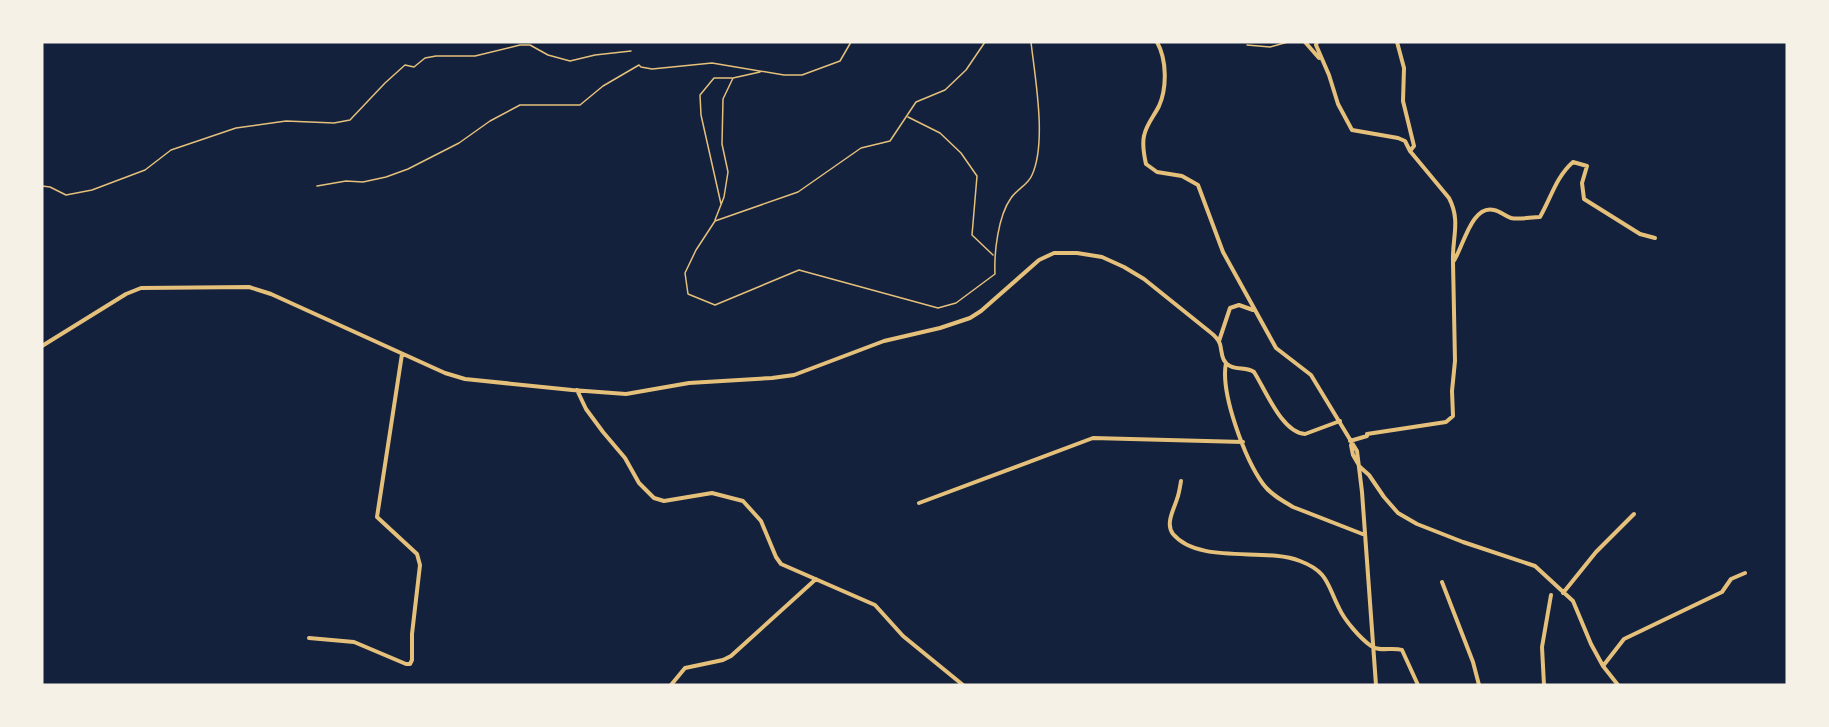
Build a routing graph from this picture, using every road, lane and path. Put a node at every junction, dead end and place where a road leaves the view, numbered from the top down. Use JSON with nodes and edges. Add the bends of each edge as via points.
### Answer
{"nodes":[{"id":1,"x":851,"y":42,"type":"edge"},
{"id":2,"x":985,"y":42,"type":"edge"},
{"id":3,"x":1031,"y":42,"type":"edge"},
{"id":4,"x":1157,"y":42,"type":"edge"},
{"id":5,"x":1288,"y":42,"type":"edge"},
{"id":6,"x":1305,"y":42,"type":"edge"},
{"id":7,"x":1317,"y":42,"type":"edge"},
{"id":8,"x":1397,"y":42,"type":"edge"},
{"id":9,"x":1247,"y":45,"type":"dead end"},
{"id":10,"x":631,"y":51,"type":"dead end"},
{"id":11,"x":1322,"y":61,"type":"junction"},
{"id":12,"x":764,"y":72,"type":"junction"},
{"id":13,"x":733,"y":78,"type":"junction"},
{"id":14,"x":907,"y":117,"type":"junction"},
{"id":15,"x":1410,"y":151,"type":"junction"},
{"id":16,"x":42,"y":186,"type":"edge"},
{"id":17,"x":317,"y":186,"type":"dead end"},
{"id":18,"x":721,"y":205,"type":"junction"},
{"id":19,"x":715,"y":221,"type":"junction"},
{"id":20,"x":1655,"y":238,"type":"dead end"},
{"id":21,"x":994,"y":256,"type":"junction"},
{"id":22,"x":1453,"y":262,"type":"junction"},
{"id":23,"x":1254,"y":310,"type":"junction"},
{"id":24,"x":1219,"y":341,"type":"junction"},
{"id":25,"x":42,"y":346,"type":"edge"},
{"id":26,"x":402,"y":354,"type":"junction"},
{"id":27,"x":1226,"y":363,"type":"junction"},
{"id":28,"x":577,"y":390,"type":"junction"},
{"id":29,"x":1340,"y":421,"type":"junction"},
{"id":30,"x":1350,"y":441,"type":"junction"},
{"id":31,"x":1243,"y":442,"type":"junction"},
{"id":32,"x":1360,"y":467,"type":"junction"},
{"id":33,"x":1181,"y":481,"type":"dead end"},
{"id":34,"x":919,"y":503,"type":"dead end"},
{"id":35,"x":1634,"y":514,"type":"dead end"},
{"id":36,"x":1365,"y":535,"type":"junction"},
{"id":37,"x":1745,"y":573,"type":"dead end"},
{"id":38,"x":816,"y":579,"type":"junction"},
{"id":39,"x":1442,"y":582,"type":"dead end"},
{"id":40,"x":1563,"y":593,"type":"junction"},
{"id":41,"x":1551,"y":595,"type":"dead end"},
{"id":42,"x":309,"y":638,"type":"dead end"},
{"id":43,"x":1374,"y":648,"type":"junction"},
{"id":44,"x":1603,"y":666,"type":"junction"},
{"id":45,"x":671,"y":685,"type":"edge"},
{"id":46,"x":963,"y":685,"type":"edge"},
{"id":47,"x":1376,"y":685,"type":"edge"},
{"id":48,"x":1418,"y":685,"type":"edge"},
{"id":49,"x":1479,"y":685,"type":"edge"},
{"id":50,"x":1544,"y":685,"type":"edge"},
{"id":51,"x":1618,"y":685,"type":"edge"}],
"edges":[{"from":1,"to":12,"type":"path","via":[[840,61],[820,70],[802,75]]},
{"from":2,"to":14,"type":"path","via":[[966,70],[945,90],[916,102]]},
{"from":3,"to":21,"type":"path","via":[[1040,118],[1036,160],[1027,184],[1008,202]]},
{"from":4,"to":23,"type":"street","via":[[1164,86],[1144,135],[1146,164],[1157,172],[1182,176],[1198,185],[1216,237]]},
{"from":5,"to":9,"type":"lane","via":[[1270,47]]},
{"from":6,"to":11,"type":"street"},
{"from":7,"to":11,"type":"street"},
{"from":8,"to":15,"type":"street","via":[[1404,68],[1403,101],[1414,146]]},
{"from":10,"to":16,"type":"path","via":[[570,61],[530,45],[520,45],[475,56],[425,58],[414,66],[405,65],[350,120],[286,121],[236,128],[171,150],[145,170],[92,190],[66,195]]},
{"from":11,"to":15,"type":"street","via":[[1352,130],[1398,138],[1405,141]]},
{"from":12,"to":13,"type":"path"},
{"from":12,"to":17,"type":"path","via":[[712,63],[652,69],[639,65],[580,105],[520,105],[408,169],[374,180]]},
{"from":13,"to":18,"type":"path","via":[[723,99],[722,144],[728,172]]},
{"from":13,"to":18,"type":"path","via":[[714,78],[700,95]]},
{"from":14,"to":19,"type":"path","via":[[890,141],[861,148],[798,192]]},
{"from":14,"to":21,"type":"path","via":[[940,134],[962,153],[977,176],[972,235]]},
{"from":15,"to":22,"type":"street","via":[[1453,207]]},
{"from":18,"to":19,"type":"path"},
{"from":19,"to":21,"type":"path","via":[[685,273],[688,294],[715,305],[799,270],[938,308],[956,303],[994,274]]},
{"from":20,"to":22,"type":"street","via":[[1640,234],[1584,199],[1582,183],[1587,166],[1573,162],[1559,177],[1540,217],[1512,218],[1487,209],[1481,212]]},
{"from":22,"to":30,"type":"street","via":[[1454,416],[1446,422],[1367,434]]},
{"from":23,"to":24,"type":"street","via":[[1239,305],[1230,308]]},
{"from":23,"to":29,"type":"street","via":[[1276,348],[1311,375]]},
{"from":24,"to":27,"type":"street"},
{"from":24,"to":28,"type":"street","via":[[1124,267],[1102,257],[1054,254],[1039,260],[970,318],[884,341],[794,375],[688,383],[626,394]]},
{"from":25,"to":26,"type":"street","via":[[141,288],[249,287]]},
{"from":26,"to":28,"type":"street","via":[[465,379]]},
{"from":26,"to":42,"type":"street","via":[[377,517],[417,554],[420,565],[412,660],[406,664],[354,642]]},
{"from":27,"to":29,"type":"street","via":[[1254,372],[1275,410],[1300,434]]},
{"from":27,"to":31,"type":"street","via":[[1231,412]]},
{"from":28,"to":38,"type":"street","via":[[639,483],[654,498],[664,501],[712,493],[743,501],[761,521],[781,564]]},
{"from":29,"to":30,"type":"street"},
{"from":30,"to":32,"type":"street"},
{"from":31,"to":34,"type":"street","via":[[1093,438]]},
{"from":31,"to":36,"type":"street","via":[[1263,484],[1276,496],[1293,507]]},
{"from":32,"to":36,"type":"street"},
{"from":32,"to":40,"type":"street","via":[[1398,513],[1498,555],[1535,566]]},
{"from":33,"to":43,"type":"street","via":[[1170,522],[1174,535],[1203,549],[1300,560],[1327,579],[1344,617]]},
{"from":35,"to":40,"type":"street"},
{"from":36,"to":43,"type":"street"},
{"from":37,"to":44,"type":"street","via":[[1731,579],[1722,592],[1624,639]]},
{"from":38,"to":45,"type":"street","via":[[731,656],[685,668]]},
{"from":38,"to":46,"type":"street","via":[[875,605],[903,636]]},
{"from":39,"to":49,"type":"street"},
{"from":40,"to":44,"type":"street","via":[[1573,601]]},
{"from":41,"to":50,"type":"street","via":[[1542,646]]},
{"from":43,"to":47,"type":"street"},
{"from":43,"to":48,"type":"street","via":[[1402,651]]},
{"from":44,"to":51,"type":"street"}]}
